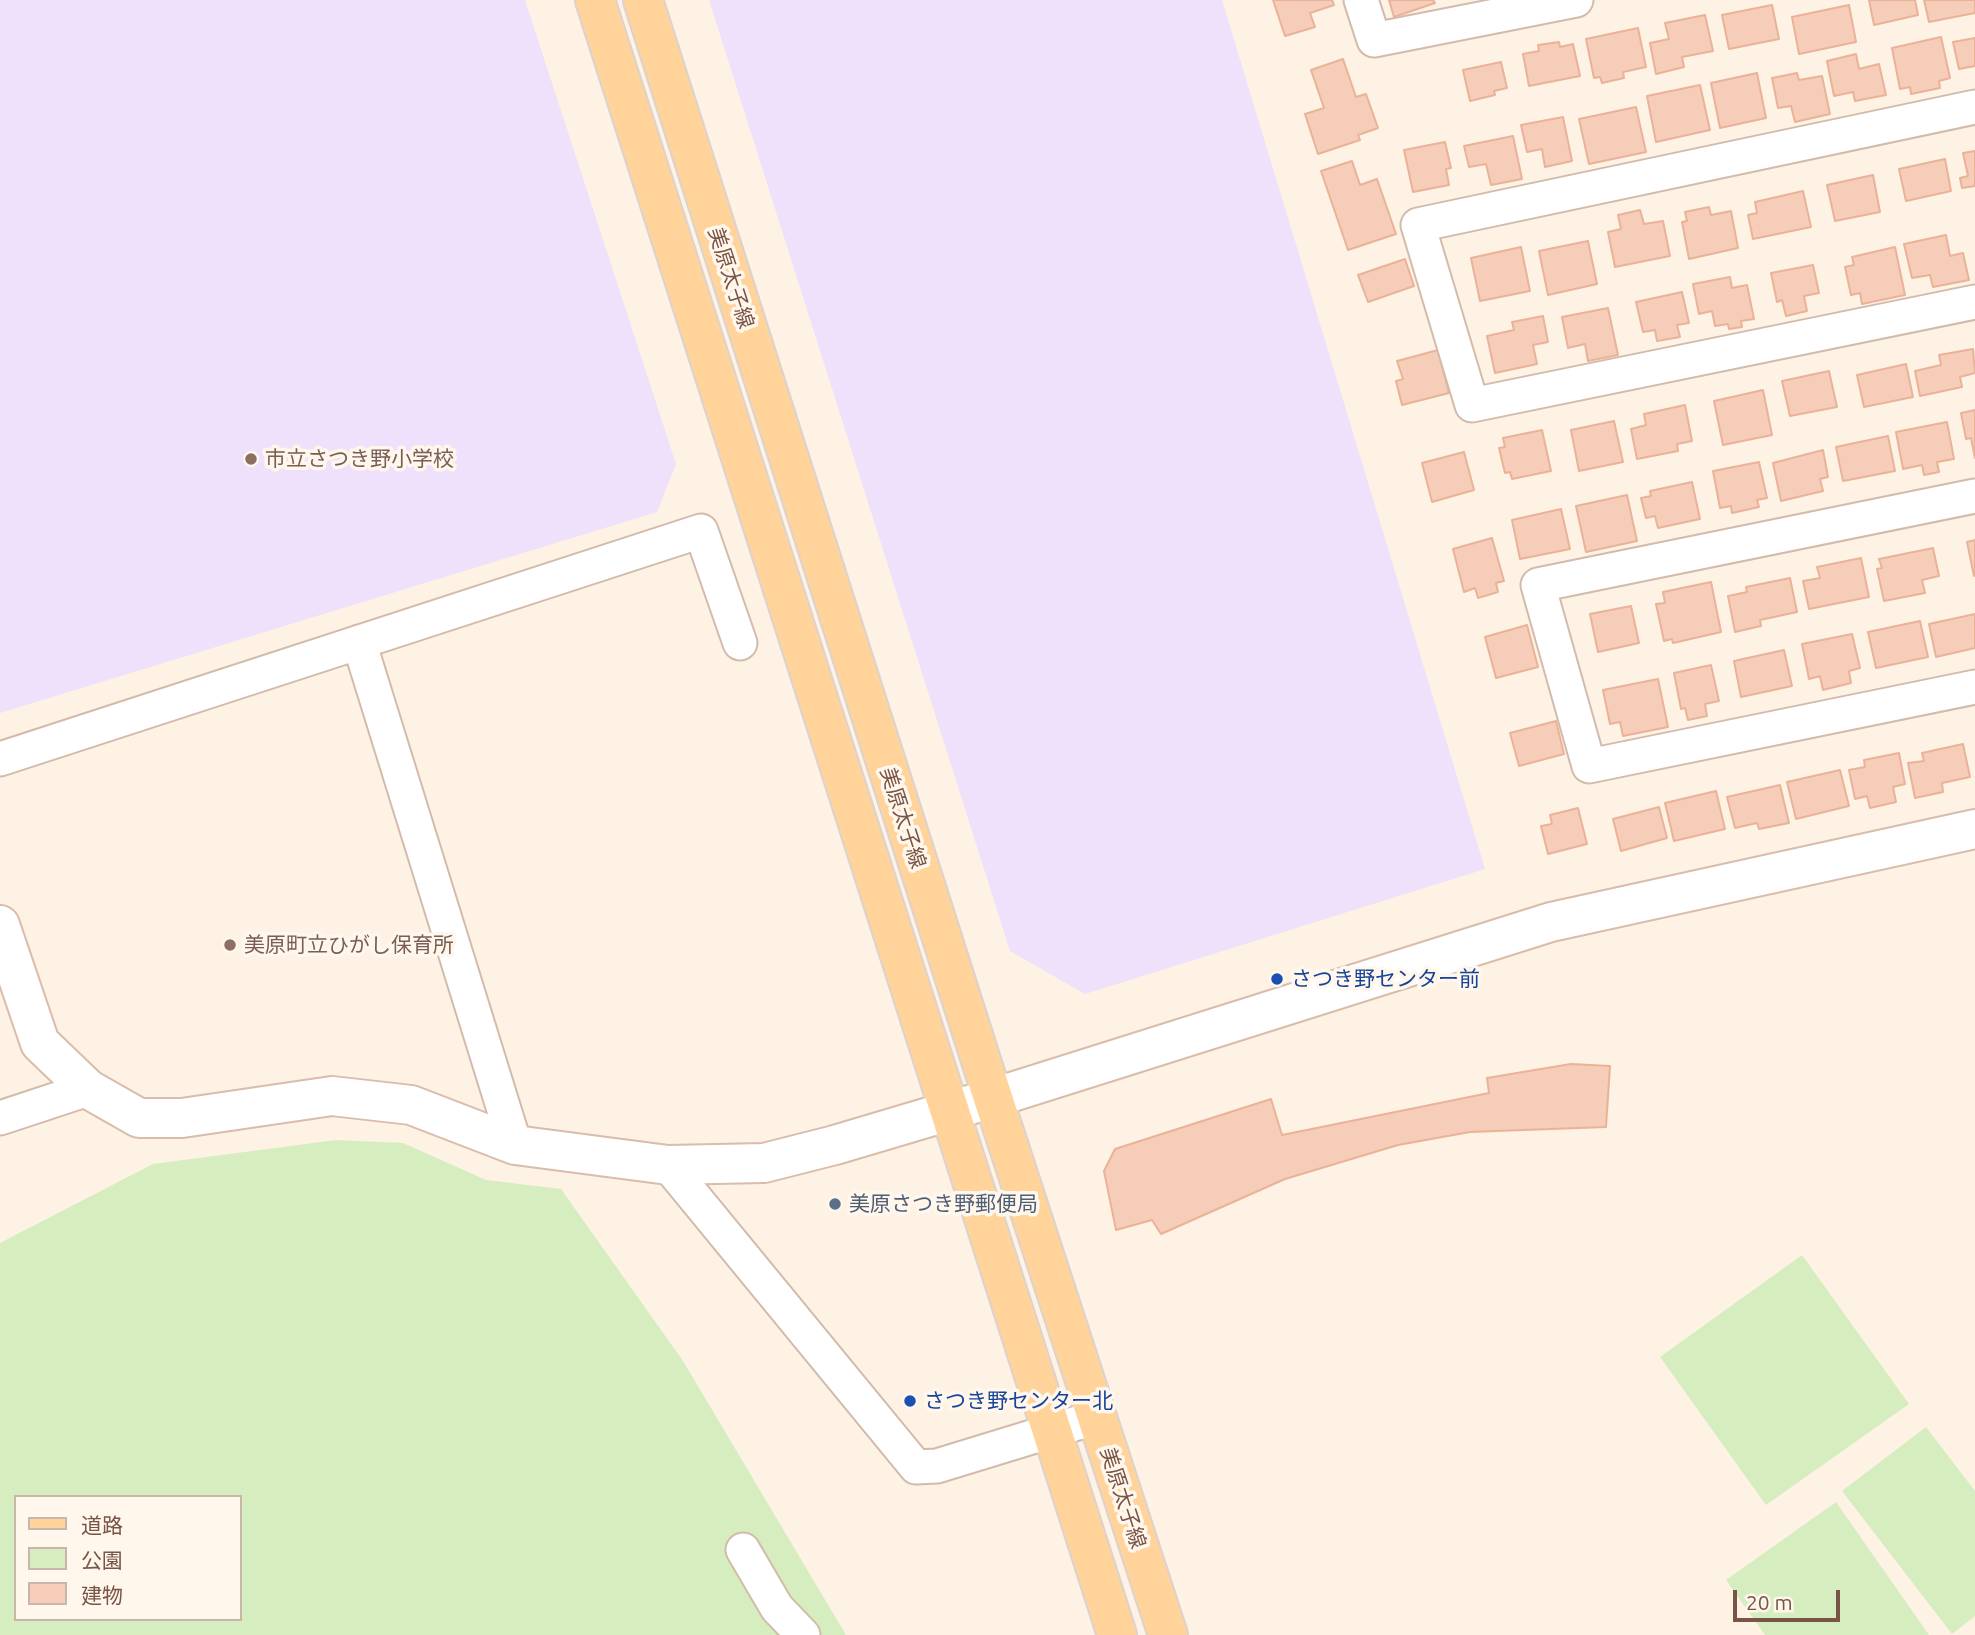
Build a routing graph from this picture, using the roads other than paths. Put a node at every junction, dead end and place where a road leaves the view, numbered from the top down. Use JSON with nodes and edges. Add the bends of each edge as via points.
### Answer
{"nodes":[{"id":1,"x":595,"y":0,"type":"edge"},
{"id":2,"x":643,"y":0,"type":"edge"},
{"id":3,"x":1361,"y":0,"type":"edge"},
{"id":4,"x":1566,"y":1,"type":"edge"},
{"id":5,"x":1975,"y":107,"type":"edge"},
{"id":6,"x":1975,"y":302,"type":"edge"},
{"id":7,"x":1975,"y":496,"type":"edge"},
{"id":8,"x":359,"y":642,"type":"junction"},
{"id":9,"x":740,"y":643,"type":"dead end"},
{"id":10,"x":1975,"y":687,"type":"edge"},
{"id":11,"x":0,"y":759,"type":"edge"},
{"id":12,"x":1975,"y":829,"type":"edge"},
{"id":13,"x":0,"y":925,"type":"edge"},
{"id":14,"x":88,"y":1089,"type":"junction"},
{"id":15,"x":993,"y":1098,"type":"junction"},
{"id":16,"x":949,"y":1111,"type":"junction"},
{"id":17,"x":0,"y":1118,"type":"edge"},
{"id":18,"x":515,"y":1146,"type":"junction"},
{"id":19,"x":668,"y":1166,"type":"junction"},
{"id":20,"x":1097,"y":1417,"type":"junction"},
{"id":21,"x":1052,"y":1431,"type":"junction"},
{"id":22,"x":743,"y":1550,"type":"dead end"},
{"id":23,"x":803,"y":1635,"type":"edge"},
{"id":24,"x":1117,"y":1635,"type":"edge"},
{"id":25,"x":1168,"y":1635,"type":"edge"}],
"edges":[{"from":1,"to":16,"type":"main road","name":"美原太子線"},
{"from":2,"to":15,"type":"main road","name":"美原太子線"},
{"from":3,"to":4,"type":"street","via":[[1374,40]]},
{"from":5,"to":6,"type":"street","via":[[1418,225],[1472,405]]},
{"from":7,"to":10,"type":"street","via":[[1538,585],[1589,766]]},
{"from":8,"to":9,"type":"street","via":[[701,531]]},
{"from":8,"to":11,"type":"street"},
{"from":8,"to":18,"type":"street"},
{"from":12,"to":15,"type":"street","via":[[1551,922]]},
{"from":13,"to":14,"type":"street","via":[[40,1043]]},
{"from":14,"to":17,"type":"street"},
{"from":14,"to":18,"type":"street","via":[[139,1118],[194,1117],[332,1096],[411,1105]]},
{"from":15,"to":16,"type":"street"},
{"from":15,"to":20,"type":"main road","name":"美原太子線"},
{"from":16,"to":19,"type":"street","via":[[764,1163]]},
{"from":16,"to":21,"type":"main road","name":"美原太子線"},
{"from":18,"to":19,"type":"street"},
{"from":19,"to":21,"type":"street","via":[[916,1467],[937,1466]]},
{"from":20,"to":21,"type":"street"},
{"from":20,"to":25,"type":"main road","name":"美原太子線"},
{"from":21,"to":24,"type":"main road","name":"美原太子線"},
{"from":22,"to":23,"type":"street","via":[[777,1608]]}]}
